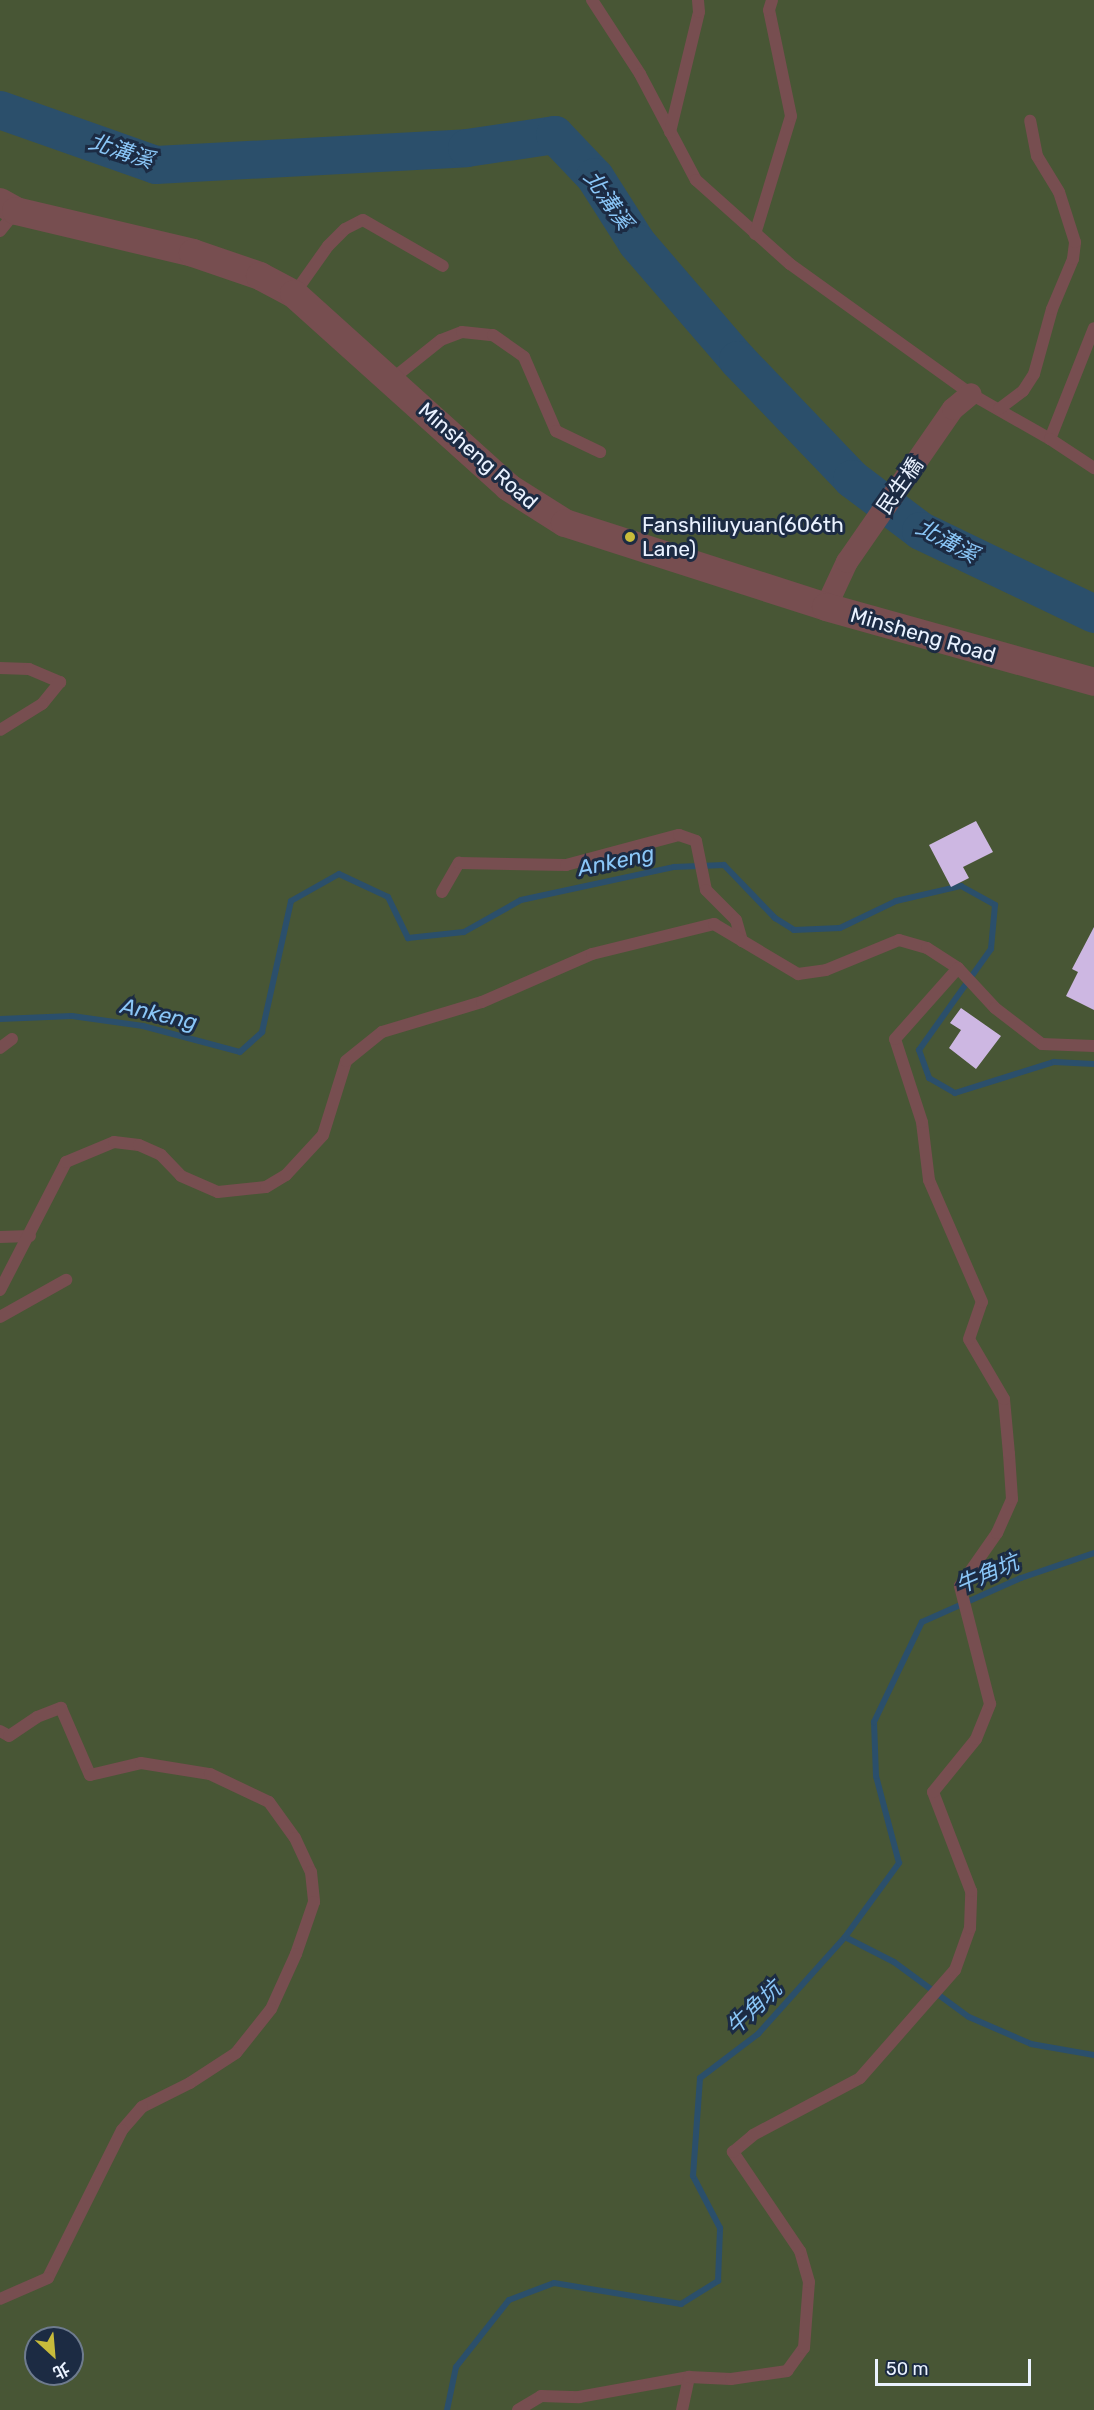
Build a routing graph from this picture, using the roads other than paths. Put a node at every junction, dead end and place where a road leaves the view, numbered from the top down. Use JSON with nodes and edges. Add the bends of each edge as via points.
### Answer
{"nodes":[{"id":1,"x":591,"y":0,"type":"edge"},
{"id":2,"x":698,"y":0,"type":"edge"},
{"id":3,"x":772,"y":0,"type":"edge"},
{"id":4,"x":1030,"y":121,"type":"dead end"},
{"id":5,"x":669,"y":132,"type":"junction"},
{"id":6,"x":5,"y":215,"type":"edge"},
{"id":7,"x":755,"y":234,"type":"junction"},
{"id":8,"x":443,"y":266,"type":"dead end"},
{"id":9,"x":294,"y":294,"type":"junction"},
{"id":10,"x":1094,"y":328,"type":"edge"},
{"id":11,"x":392,"y":380,"type":"junction"},
{"id":12,"x":972,"y":394,"type":"junction"},
{"id":13,"x":999,"y":409,"type":"junction"},
{"id":14,"x":1050,"y":439,"type":"junction"},
{"id":15,"x":600,"y":452,"type":"dead end"},
{"id":16,"x":1094,"y":468,"type":"edge"},
{"id":17,"x":826,"y":607,"type":"junction"},
{"id":18,"x":0,"y":668,"type":"edge"},
{"id":19,"x":1094,"y":682,"type":"edge"},
{"id":20,"x":0,"y":730,"type":"edge"},
{"id":21,"x":442,"y":892,"type":"dead end"},
{"id":22,"x":742,"y":941,"type":"junction"},
{"id":23,"x":958,"y":968,"type":"junction"},
{"id":24,"x":12,"y":1039,"type":"dead end"},
{"id":25,"x":1094,"y":1046,"type":"edge"},
{"id":26,"x":0,"y":1048,"type":"edge"},
{"id":27,"x":30,"y":1236,"type":"junction"},
{"id":28,"x":0,"y":1237,"type":"edge"},
{"id":29,"x":66,"y":1280,"type":"dead end"},
{"id":30,"x":0,"y":1290,"type":"edge"},
{"id":31,"x":0,"y":1317,"type":"edge"},
{"id":32,"x":0,"y":1731,"type":"edge"},
{"id":33,"x":0,"y":2300,"type":"edge"},
{"id":34,"x":689,"y":2377,"type":"junction"},
{"id":35,"x":518,"y":2410,"type":"edge"},
{"id":36,"x":682,"y":2410,"type":"edge"}],
"edges":[{"from":1,"to":5,"type":"lane","via":[[610,23]]},
{"from":2,"to":5,"type":"lane","via":[[699,12]]},
{"from":3,"to":7,"type":"lane","via":[[769,10],[790,116]]},
{"from":4,"to":13,"type":"lane","via":[[1037,156],[1059,192],[1075,243],[1034,374],[1023,391]]},
{"from":5,"to":7,"type":"lane","via":[[696,180]]},
{"from":6,"to":9,"type":"street","name":"Minsheng Road","via":[[193,253],[260,276]]},
{"from":7,"to":12,"type":"lane","via":[[790,264]]},
{"from":8,"to":9,"type":"lane","via":[[363,220],[345,229],[328,246]]},
{"from":9,"to":11,"type":"street","name":"Minsheng Road"},
{"from":10,"to":14,"type":"lane"},
{"from":11,"to":15,"type":"lane","via":[[441,340],[462,332],[493,335],[524,357],[556,431]]},
{"from":11,"to":17,"type":"street","name":"Minsheng Road","via":[[536,508],[565,523]]},
{"from":12,"to":13,"type":"lane"},
{"from":12,"to":17,"type":"street","name":"民生橋","via":[[953,409],[847,562]]},
{"from":13,"to":14,"type":"lane"},
{"from":14,"to":16,"type":"lane"},
{"from":17,"to":19,"type":"street","name":"Minsheng Road"},
{"from":18,"to":20,"type":"lane","via":[[29,669],[60,682],[42,704]]},
{"from":21,"to":22,"type":"lane","via":[[459,863],[566,865],[679,835],[696,841],[706,890],[736,920]]},
{"from":22,"to":23,"type":"lane","via":[[798,974],[826,970],[899,940],[927,948]]},
{"from":22,"to":27,"type":"lane","via":[[714,924],[592,954],[482,1002],[382,1032],[346,1061],[323,1135],[286,1175],[267,1187],[218,1192],[181,1176],[161,1155],[140,1145],[114,1142],[66,1162]]},
{"from":23,"to":25,"type":"lane","via":[[995,1008],[1042,1044]]},
{"from":23,"to":34,"type":"lane","via":[[895,1040],[922,1122],[929,1180],[982,1302],[969,1339],[1004,1399],[1012,1500],[997,1533],[961,1590],[990,1704],[976,1739],[933,1791],[971,1891],[970,1928],[955,1970],[860,2078],[753,2135],[733,2152],[800,2251],[808,2282],[804,2348],[787,2371],[732,2379]]},
{"from":24,"to":26,"type":"lane"},
{"from":27,"to":28,"type":"lane"},
{"from":27,"to":30,"type":"lane"},
{"from":29,"to":31,"type":"lane"},
{"from":32,"to":33,"type":"lane","via":[[9,1736],[61,1708],[90,1775],[141,1763],[210,1774],[269,1802],[295,1839],[311,1872],[314,1902],[296,1954],[270,2009],[236,2053],[190,2083],[142,2107],[122,2130],[48,2278]]},
{"from":34,"to":35,"type":"lane","via":[[579,2397],[541,2396]]},
{"from":34,"to":36,"type":"lane"}]}
